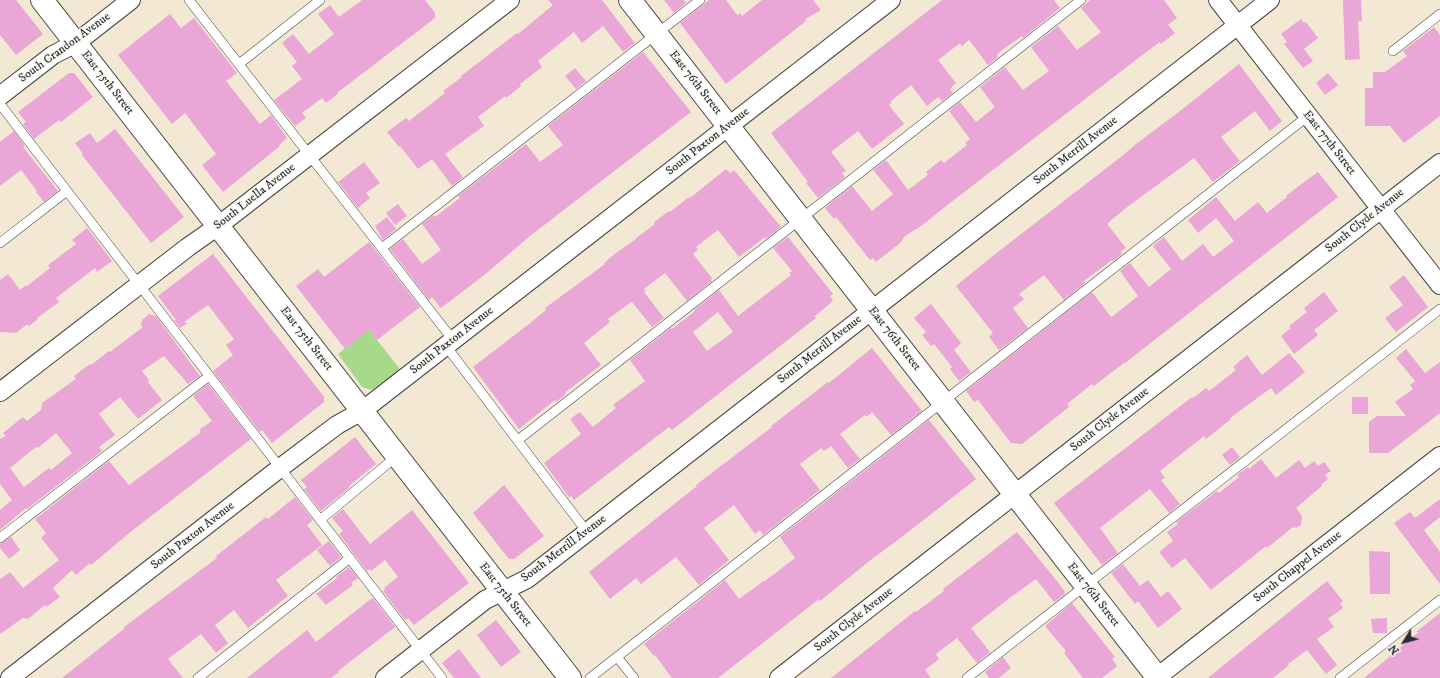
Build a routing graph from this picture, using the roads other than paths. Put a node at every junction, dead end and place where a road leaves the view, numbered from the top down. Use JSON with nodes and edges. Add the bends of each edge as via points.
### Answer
{"nodes":[{"id":1,"x":42,"y":0,"type":"edge"},
{"id":2,"x":131,"y":0,"type":"edge"},
{"id":3,"x":189,"y":0,"type":"edge"},
{"id":4,"x":320,"y":0,"type":"edge"},
{"id":5,"x":510,"y":0,"type":"edge"},
{"id":6,"x":630,"y":0,"type":"edge"},
{"id":7,"x":700,"y":0,"type":"edge"},
{"id":8,"x":891,"y":0,"type":"edge"},
{"id":9,"x":1081,"y":0,"type":"edge"},
{"id":10,"x":1218,"y":0,"type":"edge"},
{"id":11,"x":1270,"y":0,"type":"edge"},
{"id":12,"x":1440,"y":14,"type":"edge"},
{"id":13,"x":1237,"y":25,"type":"junction"},
{"id":14,"x":657,"y":34,"type":"junction"},
{"id":15,"x":76,"y":43,"type":"junction"},
{"id":16,"x":1393,"y":51,"type":"dead end"},
{"id":17,"x":239,"y":64,"type":"junction"},
{"id":18,"x":0,"y":96,"type":"edge"},
{"id":19,"x":0,"y":104,"type":"edge"},
{"id":20,"x":1308,"y":116,"type":"junction"},
{"id":21,"x":728,"y":126,"type":"junction"},
{"id":22,"x":310,"y":155,"type":"junction"},
{"id":23,"x":1440,"y":163,"type":"edge"},
{"id":24,"x":67,"y":191,"type":"junction"},
{"id":25,"x":1381,"y":209,"type":"junction"},
{"id":26,"x":801,"y":219,"type":"junction"},
{"id":27,"x":218,"y":226,"type":"junction"},
{"id":28,"x":0,"y":243,"type":"edge"},
{"id":29,"x":382,"y":248,"type":"junction"},
{"id":30,"x":139,"y":285,"type":"junction"},
{"id":31,"x":1440,"y":285,"type":"edge"},
{"id":32,"x":1440,"y":308,"type":"edge"},
{"id":33,"x":872,"y":310,"type":"junction"},
{"id":34,"x":450,"y":343,"type":"junction"},
{"id":35,"x":209,"y":376,"type":"junction"},
{"id":36,"x":0,"y":392,"type":"edge"},
{"id":37,"x":943,"y":401,"type":"junction"},
{"id":38,"x":362,"y":411,"type":"junction"},
{"id":39,"x":518,"y":440,"type":"junction"},
{"id":40,"x":397,"y":456,"type":"junction"},
{"id":41,"x":1440,"y":456,"type":"edge"},
{"id":42,"x":280,"y":468,"type":"junction"},
{"id":43,"x":1015,"y":494,"type":"junction"},
{"id":44,"x":320,"y":520,"type":"junction"},
{"id":45,"x":587,"y":532,"type":"junction"},
{"id":46,"x":0,"y":538,"type":"edge"},
{"id":47,"x":350,"y":558,"type":"junction"},
{"id":48,"x":1086,"y":585,"type":"junction"},
{"id":49,"x":503,"y":592,"type":"junction"},
{"id":50,"x":1440,"y":600,"type":"edge"},
{"id":51,"x":421,"y":650,"type":"junction"},
{"id":52,"x":617,"y":657,"type":"junction"},
{"id":53,"x":10,"y":678,"type":"edge"},
{"id":54,"x":198,"y":678,"type":"edge"},
{"id":55,"x":385,"y":678,"type":"edge"},
{"id":56,"x":442,"y":678,"type":"edge"},
{"id":57,"x":570,"y":678,"type":"edge"},
{"id":58,"x":590,"y":678,"type":"edge"},
{"id":59,"x":634,"y":678,"type":"edge"},
{"id":60,"x":779,"y":678,"type":"edge"},
{"id":61,"x":967,"y":678,"type":"edge"},
{"id":62,"x":1157,"y":678,"type":"edge"},
{"id":63,"x":1340,"y":678,"type":"edge"}],
"edges":[{"from":1,"to":15,"type":"main road","name":"East 75th Street"},
{"from":2,"to":15,"type":"street","name":"South Crandon Avenue"},
{"from":3,"to":17,"type":"lane"},
{"from":4,"to":17,"type":"lane"},
{"from":5,"to":22,"type":"street","name":"South Luella Avenue"},
{"from":6,"to":14,"type":"main road","name":"East 76th Street"},
{"from":7,"to":14,"type":"lane"},
{"from":8,"to":21,"type":"street","name":"South Paxton Avenue"},
{"from":9,"to":26,"type":"lane"},
{"from":10,"to":13,"type":"street","name":"East 77th Street"},
{"from":11,"to":13,"type":"street","name":"South Merrill Avenue"},
{"from":12,"to":16,"type":"lane"},
{"from":13,"to":20,"type":"street","name":"East 77th Street"},
{"from":13,"to":33,"type":"street","name":"South Merrill Avenue"},
{"from":14,"to":21,"type":"main road","name":"East 76th Street"},
{"from":14,"to":29,"type":"lane"},
{"from":15,"to":18,"type":"street","name":"South Crandon Avenue","via":[[53,55]]},
{"from":15,"to":27,"type":"main road","name":"East 75th Street"},
{"from":17,"to":22,"type":"lane"},
{"from":19,"to":24,"type":"lane"},
{"from":20,"to":25,"type":"street","name":"East 77th Street"},
{"from":20,"to":37,"type":"lane"},
{"from":21,"to":26,"type":"main road","name":"East 76th Street"},
{"from":21,"to":34,"type":"street","name":"South Paxton Avenue"},
{"from":22,"to":27,"type":"street","name":"South Luella Avenue"},
{"from":22,"to":29,"type":"lane"},
{"from":23,"to":25,"type":"street","name":"South Clyde Avenue"},
{"from":24,"to":28,"type":"lane"},
{"from":24,"to":30,"type":"lane"},
{"from":25,"to":31,"type":"street","name":"East 77th Street"},
{"from":25,"to":43,"type":"street","name":"South Clyde Avenue"},
{"from":26,"to":33,"type":"main road","name":"East 76th Street"},
{"from":26,"to":39,"type":"lane"},
{"from":27,"to":30,"type":"street","name":"South Luella Avenue"},
{"from":27,"to":38,"type":"main road","name":"East 75th Street"},
{"from":29,"to":34,"type":"lane"},
{"from":30,"to":35,"type":"lane"},
{"from":30,"to":36,"type":"street","name":"South Luella Avenue"},
{"from":32,"to":48,"type":"lane"},
{"from":33,"to":37,"type":"main road","name":"East 76th Street"},
{"from":33,"to":45,"type":"street","name":"South Merrill Avenue"},
{"from":34,"to":38,"type":"street","name":"South Paxton Avenue"},
{"from":34,"to":39,"type":"lane"},
{"from":35,"to":42,"type":"lane"},
{"from":35,"to":46,"type":"lane"},
{"from":37,"to":43,"type":"main road","name":"East 76th Street"},
{"from":37,"to":52,"type":"lane"},
{"from":38,"to":40,"type":"main road","name":"East 75th Street"},
{"from":38,"to":42,"type":"street","name":"South Paxton Avenue","via":[[337,425]]},
{"from":39,"to":45,"type":"lane"},
{"from":40,"to":44,"type":"lane"},
{"from":40,"to":49,"type":"main road","name":"East 75th Street"},
{"from":41,"to":62,"type":"street","name":"South Chappel Avenue"},
{"from":42,"to":44,"type":"lane"},
{"from":42,"to":53,"type":"street","name":"South Paxton Avenue"},
{"from":43,"to":48,"type":"main road","name":"East 76th Street"},
{"from":43,"to":60,"type":"street","name":"South Clyde Avenue"},
{"from":44,"to":47,"type":"lane"},
{"from":45,"to":49,"type":"street","name":"South Merrill Avenue","via":[[527,579]]},
{"from":47,"to":51,"type":"lane"},
{"from":47,"to":54,"type":"lane"},
{"from":48,"to":61,"type":"lane"},
{"from":48,"to":62,"type":"main road","name":"East 76th Street"},
{"from":49,"to":51,"type":"street","name":"South Merrill Avenue","via":[[485,600]]},
{"from":49,"to":57,"type":"main road","name":"East 75th Street"},
{"from":50,"to":63,"type":"lane"},
{"from":51,"to":55,"type":"street","name":"South Merrill Avenue"},
{"from":51,"to":56,"type":"lane"},
{"from":52,"to":58,"type":"lane"},
{"from":52,"to":59,"type":"lane"}]}
